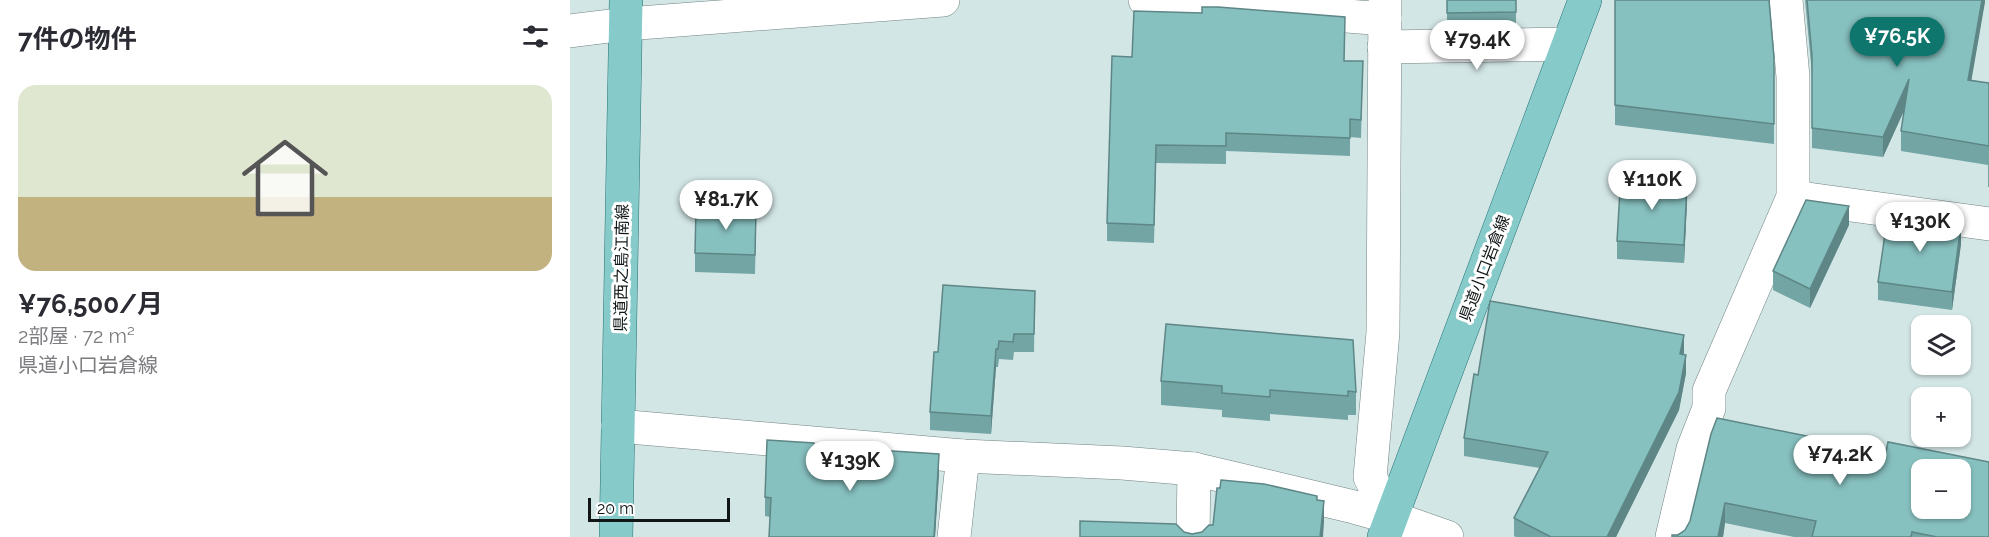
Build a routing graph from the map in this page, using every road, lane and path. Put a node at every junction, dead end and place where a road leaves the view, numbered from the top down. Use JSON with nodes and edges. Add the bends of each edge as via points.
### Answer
{"nodes":[{"id":1,"x":943,"y":0,"type":"edge"},
{"id":2,"x":1145,"y":0,"type":"edge"},
{"id":3,"x":1585,"y":0,"type":"edge"},
{"id":4,"x":1786,"y":0,"type":"edge"},
{"id":5,"x":626,"y":12,"type":"edge"},
{"id":6,"x":1384,"y":22,"type":"edge"},
{"id":7,"x":570,"y":31,"type":"edge"},
{"id":8,"x":1568,"y":44,"type":"junction"},
{"id":9,"x":1793,"y":197,"type":"junction"},
{"id":10,"x":1989,"y":224,"type":"edge"},
{"id":11,"x":618,"y":426,"type":"junction"},
{"id":12,"x":963,"y":456,"type":"junction"},
{"id":13,"x":1194,"y":469,"type":"junction"},
{"id":14,"x":1387,"y":527,"type":"edge"},
{"id":15,"x":616,"y":537,"type":"edge"},
{"id":16,"x":954,"y":537,"type":"edge"},
{"id":17,"x":1193,"y":537,"type":"edge"},
{"id":18,"x":1447,"y":537,"type":"edge"},
{"id":19,"x":1672,"y":537,"type":"edge"}],
"edges":[{"from":1,"to":5,"type":"street"},
{"from":2,"to":6,"type":"street"},
{"from":3,"to":8,"type":"main road","name":"県道小口岩倉線"},
{"from":4,"to":9,"type":"street","via":[[1793,77]]},
{"from":5,"to":7,"type":"street"},
{"from":5,"to":11,"type":"main road","name":"県道西之島江南線"},
{"from":6,"to":8,"type":"street"},
{"from":6,"to":14,"type":"street","via":[[1383,332],[1370,477]]},
{"from":8,"to":14,"type":"main road","name":"県道小口岩倉線"},
{"from":9,"to":10,"type":"street"},
{"from":9,"to":19,"type":"street","via":[[1709,391],[1709,408],[1693,448]]},
{"from":11,"to":12,"type":"street"},
{"from":11,"to":15,"type":"main road","name":"県道西之島江南線"},
{"from":12,"to":13,"type":"street"},
{"from":12,"to":16,"type":"street"},
{"from":13,"to":14,"type":"street"},
{"from":13,"to":17,"type":"street"},
{"from":14,"to":18,"type":"street"}]}
